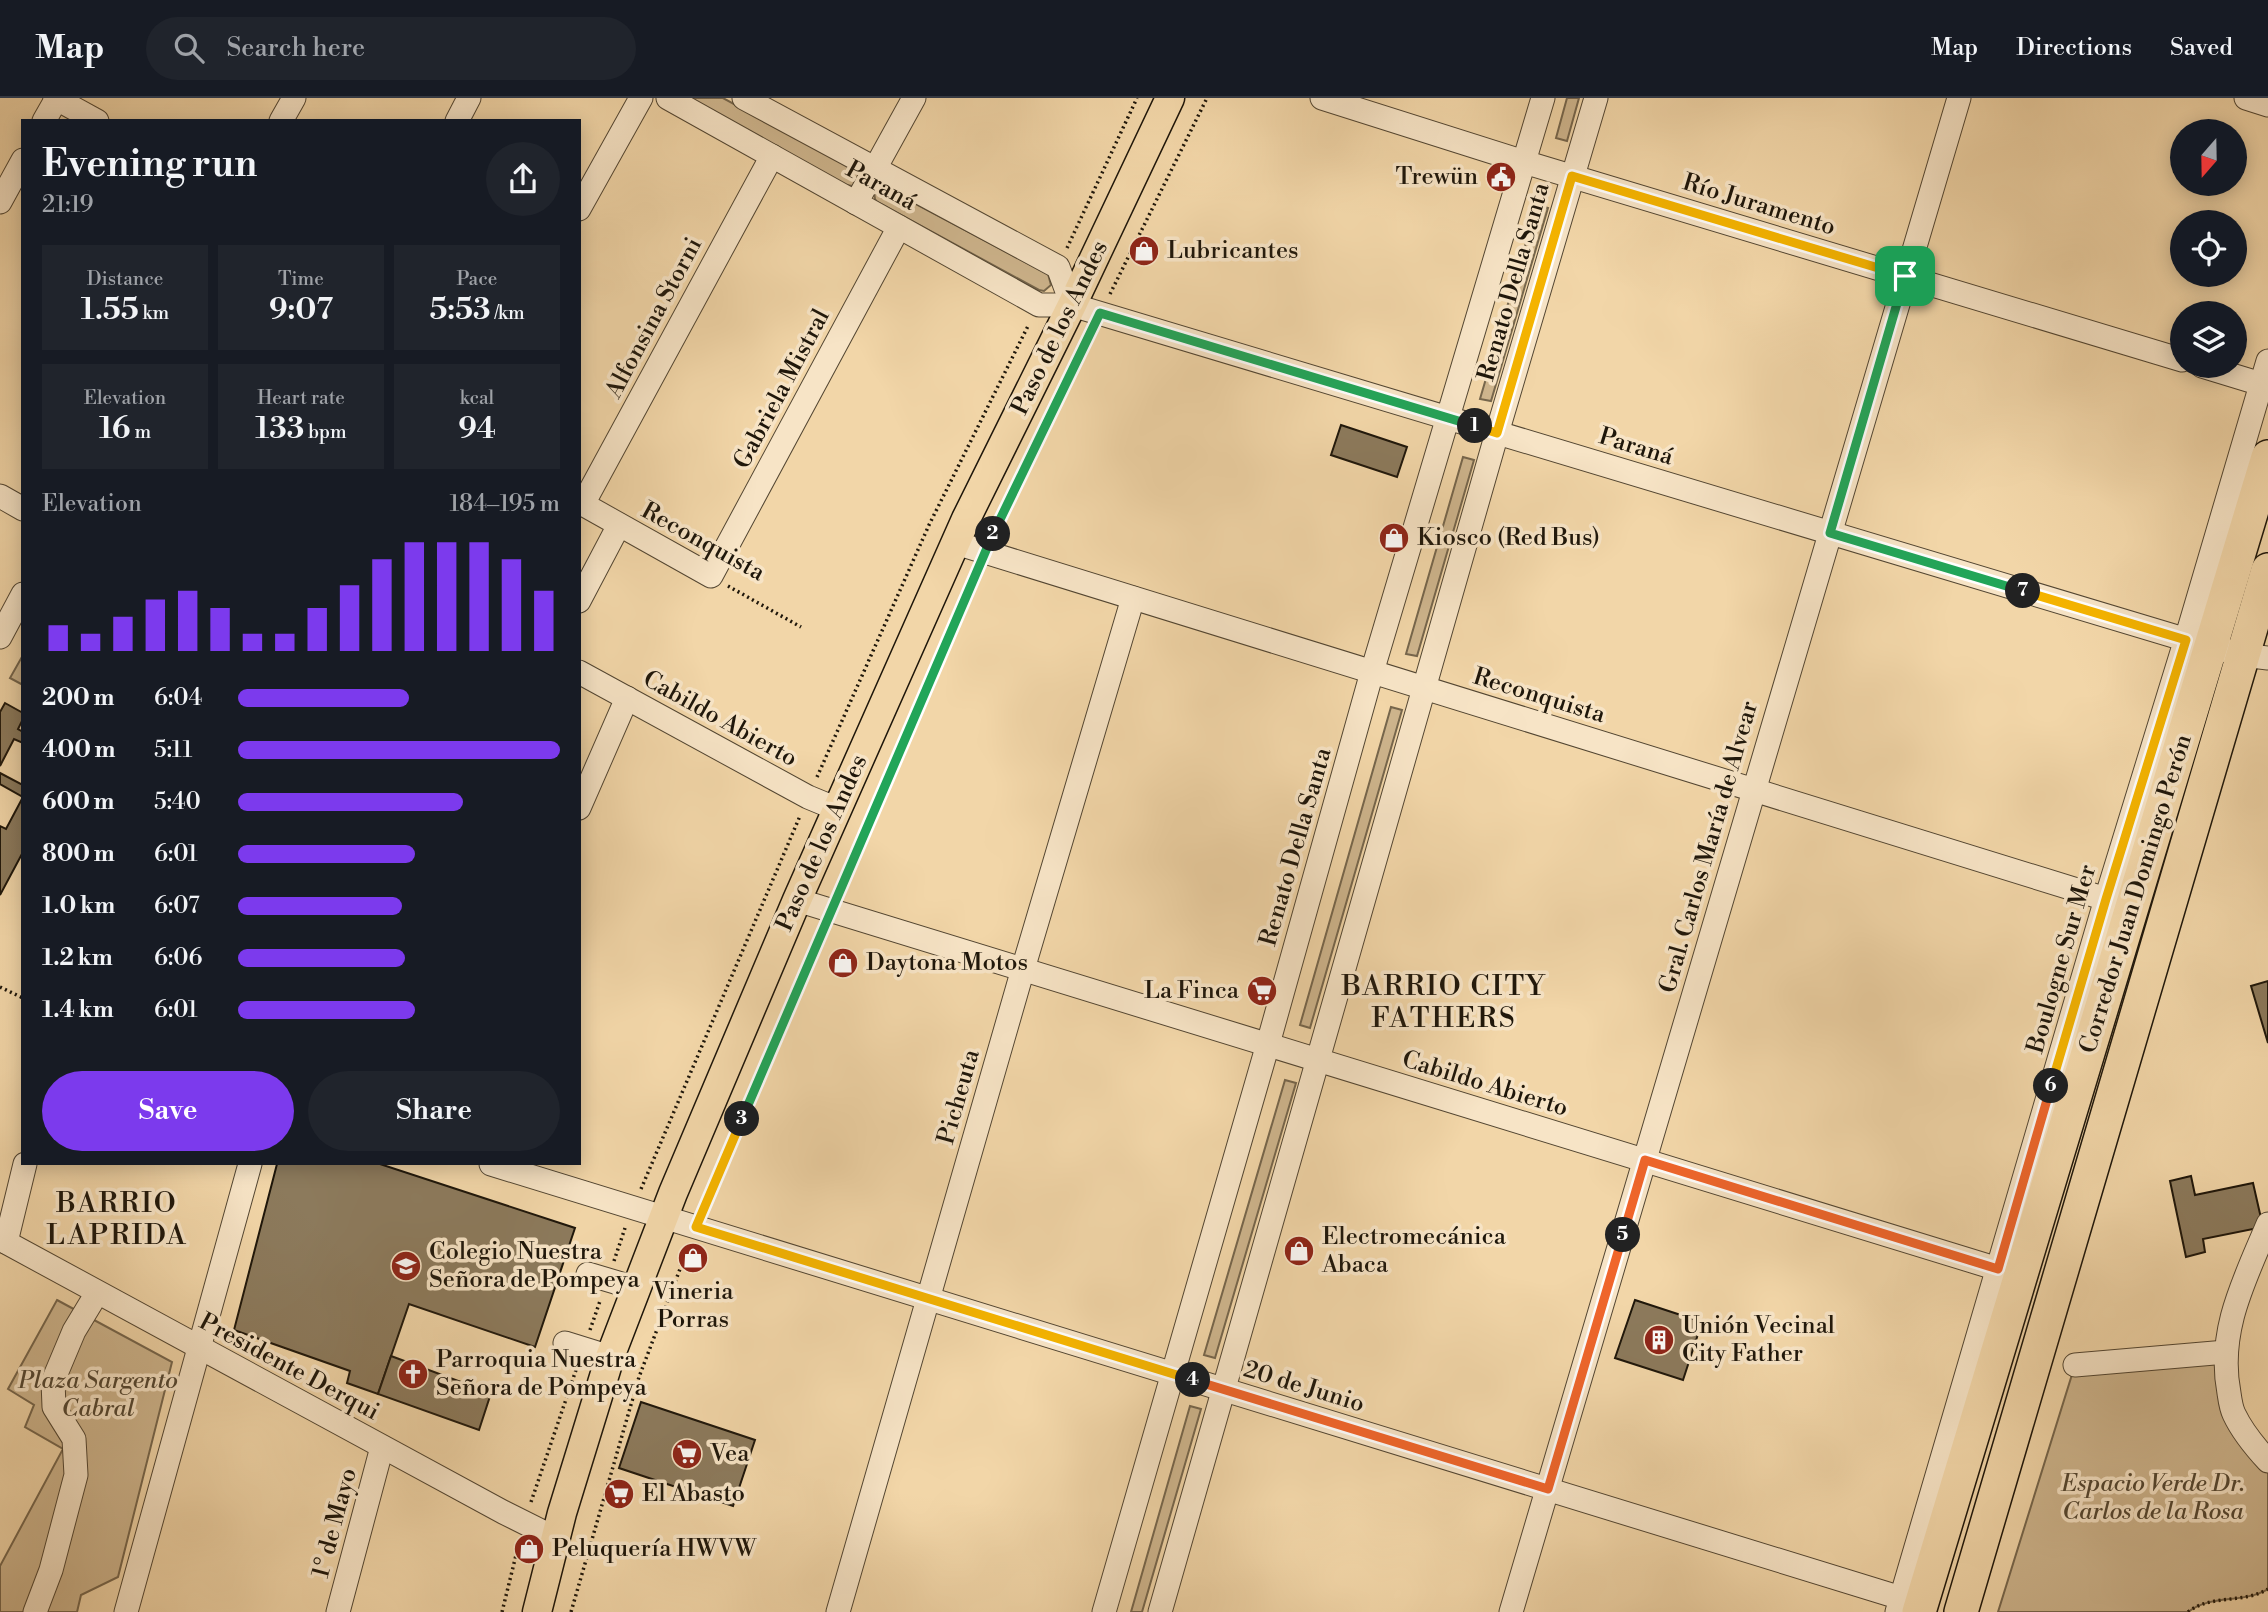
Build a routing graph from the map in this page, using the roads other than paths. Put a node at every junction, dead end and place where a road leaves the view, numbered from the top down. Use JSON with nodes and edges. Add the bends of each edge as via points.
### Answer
{"nodes":[{"id":1,"x":56,"y":98,"type":"edge"},
{"id":2,"x":294,"y":98,"type":"edge"},
{"id":3,"x":469,"y":98,"type":"edge"},
{"id":4,"x":641,"y":98,"type":"edge"},
{"id":5,"x":668,"y":98,"type":"edge"},
{"id":6,"x":744,"y":98,"type":"edge"},
{"id":7,"x":914,"y":98,"type":"edge"},
{"id":8,"x":1170,"y":98,"type":"edge"},
{"id":9,"x":1321,"y":98,"type":"edge"},
{"id":10,"x":1543,"y":98,"type":"edge"},
{"id":11,"x":1596,"y":98,"type":"edge"},
{"id":12,"x":1959,"y":98,"type":"edge"},
{"id":13,"x":2246,"y":98,"type":"edge"},
{"id":14,"x":2268,"y":105,"type":"edge"},
{"id":15,"x":45,"y":119,"type":"edge"},
{"id":16,"x":93,"y":119,"type":"edge"},
{"id":17,"x":282,"y":119,"type":"edge"},
{"id":18,"x":458,"y":119,"type":"edge"},
{"id":19,"x":772,"y":156,"type":"junction"},
{"id":20,"x":1524,"y":162,"type":"junction"},
{"id":21,"x":21,"y":164,"type":"edge"},
{"id":22,"x":875,"y":169,"type":"junction"},
{"id":23,"x":1572,"y":176,"type":"junction"},
{"id":24,"x":0,"y":202,"type":"edge"},
{"id":25,"x":856,"y":203,"type":"junction"},
{"id":26,"x":581,"y":205,"type":"edge"},
{"id":27,"x":900,"y":227,"type":"junction"},
{"id":28,"x":1905,"y":276,"type":"junction"},
{"id":29,"x":1072,"y":305,"type":"junction"},
{"id":30,"x":2170,"y":356,"type":"edge"},
{"id":31,"x":2268,"y":361,"type":"edge"},
{"id":32,"x":2241,"y":378,"type":"edge"},
{"id":33,"x":2261,"y":384,"type":"junction"},
{"id":34,"x":1448,"y":418,"type":"junction"},
{"id":35,"x":1497,"y":433,"type":"junction"},
{"id":36,"x":2268,"y":457,"type":"edge"},
{"id":37,"x":0,"y":496,"type":"edge"},
{"id":38,"x":581,"y":503,"type":"edge"},
{"id":39,"x":21,"y":508,"type":"edge"},
{"id":40,"x":620,"y":525,"type":"junction"},
{"id":41,"x":1830,"y":533,"type":"junction"},
{"id":42,"x":956,"y":542,"type":"junction"},
{"id":43,"x":2268,"y":570,"type":"edge"},
{"id":44,"x":711,"y":576,"type":"joint"},
{"id":45,"x":581,"y":597,"type":"edge"},
{"id":46,"x":1133,"y":597,"type":"junction"},
{"id":47,"x":21,"y":598,"type":"edge"},
{"id":48,"x":0,"y":637,"type":"edge"},
{"id":49,"x":2198,"y":643,"type":"junction"},
{"id":50,"x":2255,"y":656,"type":"edge"},
{"id":51,"x":1372,"y":671,"type":"junction"},
{"id":52,"x":581,"y":673,"type":"edge"},
{"id":53,"x":1425,"y":688,"type":"junction"},
{"id":54,"x":627,"y":698,"type":"junction"},
{"id":55,"x":1753,"y":790,"type":"junction"},
{"id":56,"x":581,"y":803,"type":"edge"},
{"id":57,"x":837,"y":809,"type":"junction"},
{"id":58,"x":2106,"y":899,"type":"junction"},
{"id":59,"x":797,"y":900,"type":"junction"},
{"id":60,"x":1023,"y":969,"type":"junction"},
{"id":61,"x":1268,"y":1044,"type":"junction"},
{"id":62,"x":1318,"y":1060,"type":"junction"},
{"id":63,"x":1645,"y":1160,"type":"junction"},
{"id":64,"x":25,"y":1165,"type":"edge"},
{"id":65,"x":250,"y":1165,"type":"edge"},
{"id":66,"x":494,"y":1165,"type":"edge"},
{"id":67,"x":664,"y":1217,"type":"junction"},
{"id":68,"x":2268,"y":1223,"type":"edge"},
{"id":69,"x":3,"y":1240,"type":"edge"},
{"id":70,"x":1998,"y":1269,"type":"junction"},
{"id":71,"x":588,"y":1274,"type":"dead end"},
{"id":72,"x":635,"y":1288,"type":"junction"},
{"id":73,"x":97,"y":1293,"type":"junction"},
{"id":74,"x":929,"y":1299,"type":"junction"},
{"id":75,"x":565,"y":1343,"type":"dead end"},
{"id":76,"x":201,"y":1349,"type":"junction"},
{"id":77,"x":2226,"y":1352,"type":"junction"},
{"id":78,"x":610,"y":1357,"type":"junction"},
{"id":79,"x":2075,"y":1365,"type":"dead end"},
{"id":80,"x":1172,"y":1374,"type":"junction"},
{"id":81,"x":1224,"y":1390,"type":"junction"},
{"id":82,"x":382,"y":1447,"type":"junction"},
{"id":83,"x":2268,"y":1461,"type":"edge"},
{"id":84,"x":1548,"y":1489,"type":"junction"},
{"id":85,"x":555,"y":1538,"type":"junction"},
{"id":86,"x":1906,"y":1607,"type":"edge"},
{"id":87,"x":35,"y":1612,"type":"edge"},
{"id":88,"x":126,"y":1612,"type":"edge"},
{"id":89,"x":338,"y":1612,"type":"edge"},
{"id":90,"x":537,"y":1612,"type":"edge"},
{"id":91,"x":838,"y":1612,"type":"edge"},
{"id":92,"x":1104,"y":1612,"type":"edge"},
{"id":93,"x":1160,"y":1612,"type":"edge"},
{"id":94,"x":1511,"y":1612,"type":"edge"},
{"id":95,"x":1961,"y":1612,"type":"edge"}],
"edges":[{"from":1,"to":15,"type":"street"},
{"from":1,"to":16,"type":"street"},
{"from":2,"to":17,"type":"street"},
{"from":3,"to":18,"type":"street"},
{"from":4,"to":26,"type":"street"},
{"from":5,"to":19,"type":"street","name":"Paraná"},
{"from":6,"to":22,"type":"street","name":"Paraná"},
{"from":7,"to":22,"type":"street"},
{"from":8,"to":29,"type":"main road","name":"Paso de los Andes"},
{"from":9,"to":20,"type":"street","name":"Río Juramento"},
{"from":10,"to":20,"type":"street","name":"Renato Della Santa"},
{"from":11,"to":23,"type":"street","name":"Renato Della Santa"},
{"from":12,"to":28,"type":"street","name":"Gral. Carlos María de Alvear"},
{"from":13,"to":14,"type":"street"},
{"from":19,"to":25,"type":"street","name":"Paraná"},
{"from":19,"to":38,"type":"street","name":"Alfonsina Storni"},
{"from":20,"to":23,"type":"street","name":"Río Juramento"},
{"from":20,"to":34,"type":"street","name":"Renato Della Santa"},
{"from":21,"to":24,"type":"street"},
{"from":22,"to":25,"type":"street"},
{"from":22,"to":29,"type":"street","name":"Paraná","via":[[1058,267]]},
{"from":23,"to":28,"type":"street","name":"Río Juramento"},
{"from":23,"to":35,"type":"street","name":"Renato Della Santa"},
{"from":25,"to":27,"type":"street","name":"Paraná"},
{"from":27,"to":29,"type":"street","name":"Paraná","via":[[1039,304]]},
{"from":27,"to":44,"type":"street","name":"Gabriela Mistral"},
{"from":28,"to":30,"type":"street","name":"Río Juramento"},
{"from":28,"to":41,"type":"street","name":"Gral. Carlos María de Alvear"},
{"from":29,"to":34,"type":"street","name":"Paraná"},
{"from":29,"to":42,"type":"main road","name":"Paso de los Andes"},
{"from":31,"to":33,"type":"street","name":"Boulogne Sur Mer"},
{"from":32,"to":33,"type":"street"},
{"from":33,"to":49,"type":"street","name":"Boulogne Sur Mer"},
{"from":34,"to":35,"type":"street","name":"Paraná"},
{"from":34,"to":51,"type":"street","name":"Renato Della Santa"},
{"from":35,"to":41,"type":"street","name":"Paraná"},
{"from":35,"to":53,"type":"street","name":"Renato Della Santa"},
{"from":36,"to":49,"type":"highway","name":"Corredor Juan Domingo Perón"},
{"from":37,"to":39,"type":"street"},
{"from":38,"to":40,"type":"street","name":"Reconquista"},
{"from":40,"to":44,"type":"street","name":"Reconquista"},
{"from":40,"to":45,"type":"street"},
{"from":41,"to":49,"type":"street","name":"Paraná"},
{"from":41,"to":55,"type":"street","name":"Gral. Carlos María de Alvear"},
{"from":42,"to":46,"type":"street","name":"Reconquista"},
{"from":42,"to":57,"type":"main road","name":"Paso de los Andes"},
{"from":43,"to":50,"type":"highway","name":"Corredor Juan Domingo Perón"},
{"from":46,"to":51,"type":"street","name":"Reconquista"},
{"from":46,"to":60,"type":"street","name":"Picheuta"},
{"from":47,"to":48,"type":"street"},
{"from":49,"to":50,"type":"street"},
{"from":49,"to":58,"type":"street","name":"Boulogne Sur Mer"},
{"from":49,"to":86,"type":"highway","name":"Corredor Juan Domingo Perón"},
{"from":50,"to":95,"type":"highway","name":"Corredor Juan Domingo Perón"},
{"from":51,"to":53,"type":"street","name":"Reconquista"},
{"from":51,"to":61,"type":"street","name":"Renato Della Santa"},
{"from":52,"to":54,"type":"street","name":"Cabildo Abierto"},
{"from":53,"to":55,"type":"street","name":"Reconquista"},
{"from":53,"to":62,"type":"street","name":"Renato Della Santa"},
{"from":54,"to":56,"type":"street"},
{"from":54,"to":57,"type":"street","name":"Cabildo Abierto"},
{"from":55,"to":58,"type":"street","name":"Reconquista"},
{"from":55,"to":63,"type":"street","name":"Gral. Carlos María de Alvear"},
{"from":57,"to":59,"type":"main road","name":"Paso de los Andes"},
{"from":58,"to":70,"type":"street","name":"Boulogne Sur Mer"},
{"from":59,"to":60,"type":"street","name":"Cabildo Abierto"},
{"from":59,"to":67,"type":"main road","name":"Paso de los Andes"},
{"from":60,"to":61,"type":"street","name":"Cabildo Abierto"},
{"from":60,"to":74,"type":"street","name":"Picheuta"},
{"from":61,"to":62,"type":"street","name":"Cabildo Abierto"},
{"from":61,"to":80,"type":"street","name":"Renato Della Santa"},
{"from":62,"to":63,"type":"street","name":"Cabildo Abierto"},
{"from":62,"to":81,"type":"street","name":"Renato Della Santa"},
{"from":63,"to":70,"type":"street","name":"Cabildo Abierto"},
{"from":63,"to":84,"type":"street","name":"Gral. Carlos María de Alvear"},
{"from":64,"to":69,"type":"street"},
{"from":65,"to":76,"type":"street"},
{"from":66,"to":67,"type":"street","name":"20 de Junio"},
{"from":67,"to":72,"type":"main road","name":"Paso de los Andes"},
{"from":67,"to":74,"type":"street","name":"20 de Junio"},
{"from":68,"to":77,"type":"street","via":[[2235,1305]]},
{"from":69,"to":73,"type":"street","name":"Presidente Derqui"},
{"from":70,"to":86,"type":"street","name":"Boulogne Sur Mer"},
{"from":71,"to":72,"type":"street"},
{"from":72,"to":78,"type":"main road","name":"Paso de los Andes"},
{"from":73,"to":76,"type":"street","name":"Presidente Derqui"},
{"from":73,"to":87,"type":"street","via":[[74,1331],[53,1381],[54,1407],[74,1439],[76,1475]]},
{"from":74,"to":80,"type":"street","name":"20 de Junio"},
{"from":74,"to":91,"type":"street","name":"Picheuta"},
{"from":75,"to":78,"type":"street"},
{"from":76,"to":82,"type":"street","name":"Presidente Derqui"},
{"from":76,"to":88,"type":"street"},
{"from":77,"to":79,"type":"street"},
{"from":77,"to":83,"type":"street","via":[[2232,1412]]},
{"from":78,"to":85,"type":"main road","name":"Paso de los Andes"},
{"from":80,"to":81,"type":"street","name":"20 de Junio"},
{"from":80,"to":92,"type":"street","name":"Renato Della Santa"},
{"from":81,"to":84,"type":"street","name":"20 de Junio"},
{"from":81,"to":93,"type":"street","name":"Renato Della Santa"},
{"from":82,"to":85,"type":"street","name":"Presidente Derqui"},
{"from":82,"to":89,"type":"street","name":"1° de Mayo"},
{"from":84,"to":86,"type":"street","name":"20 de Junio"},
{"from":84,"to":94,"type":"street","name":"Gral. Carlos María de Alvear"},
{"from":85,"to":90,"type":"main road","name":"Paso de los Andes"}]}
